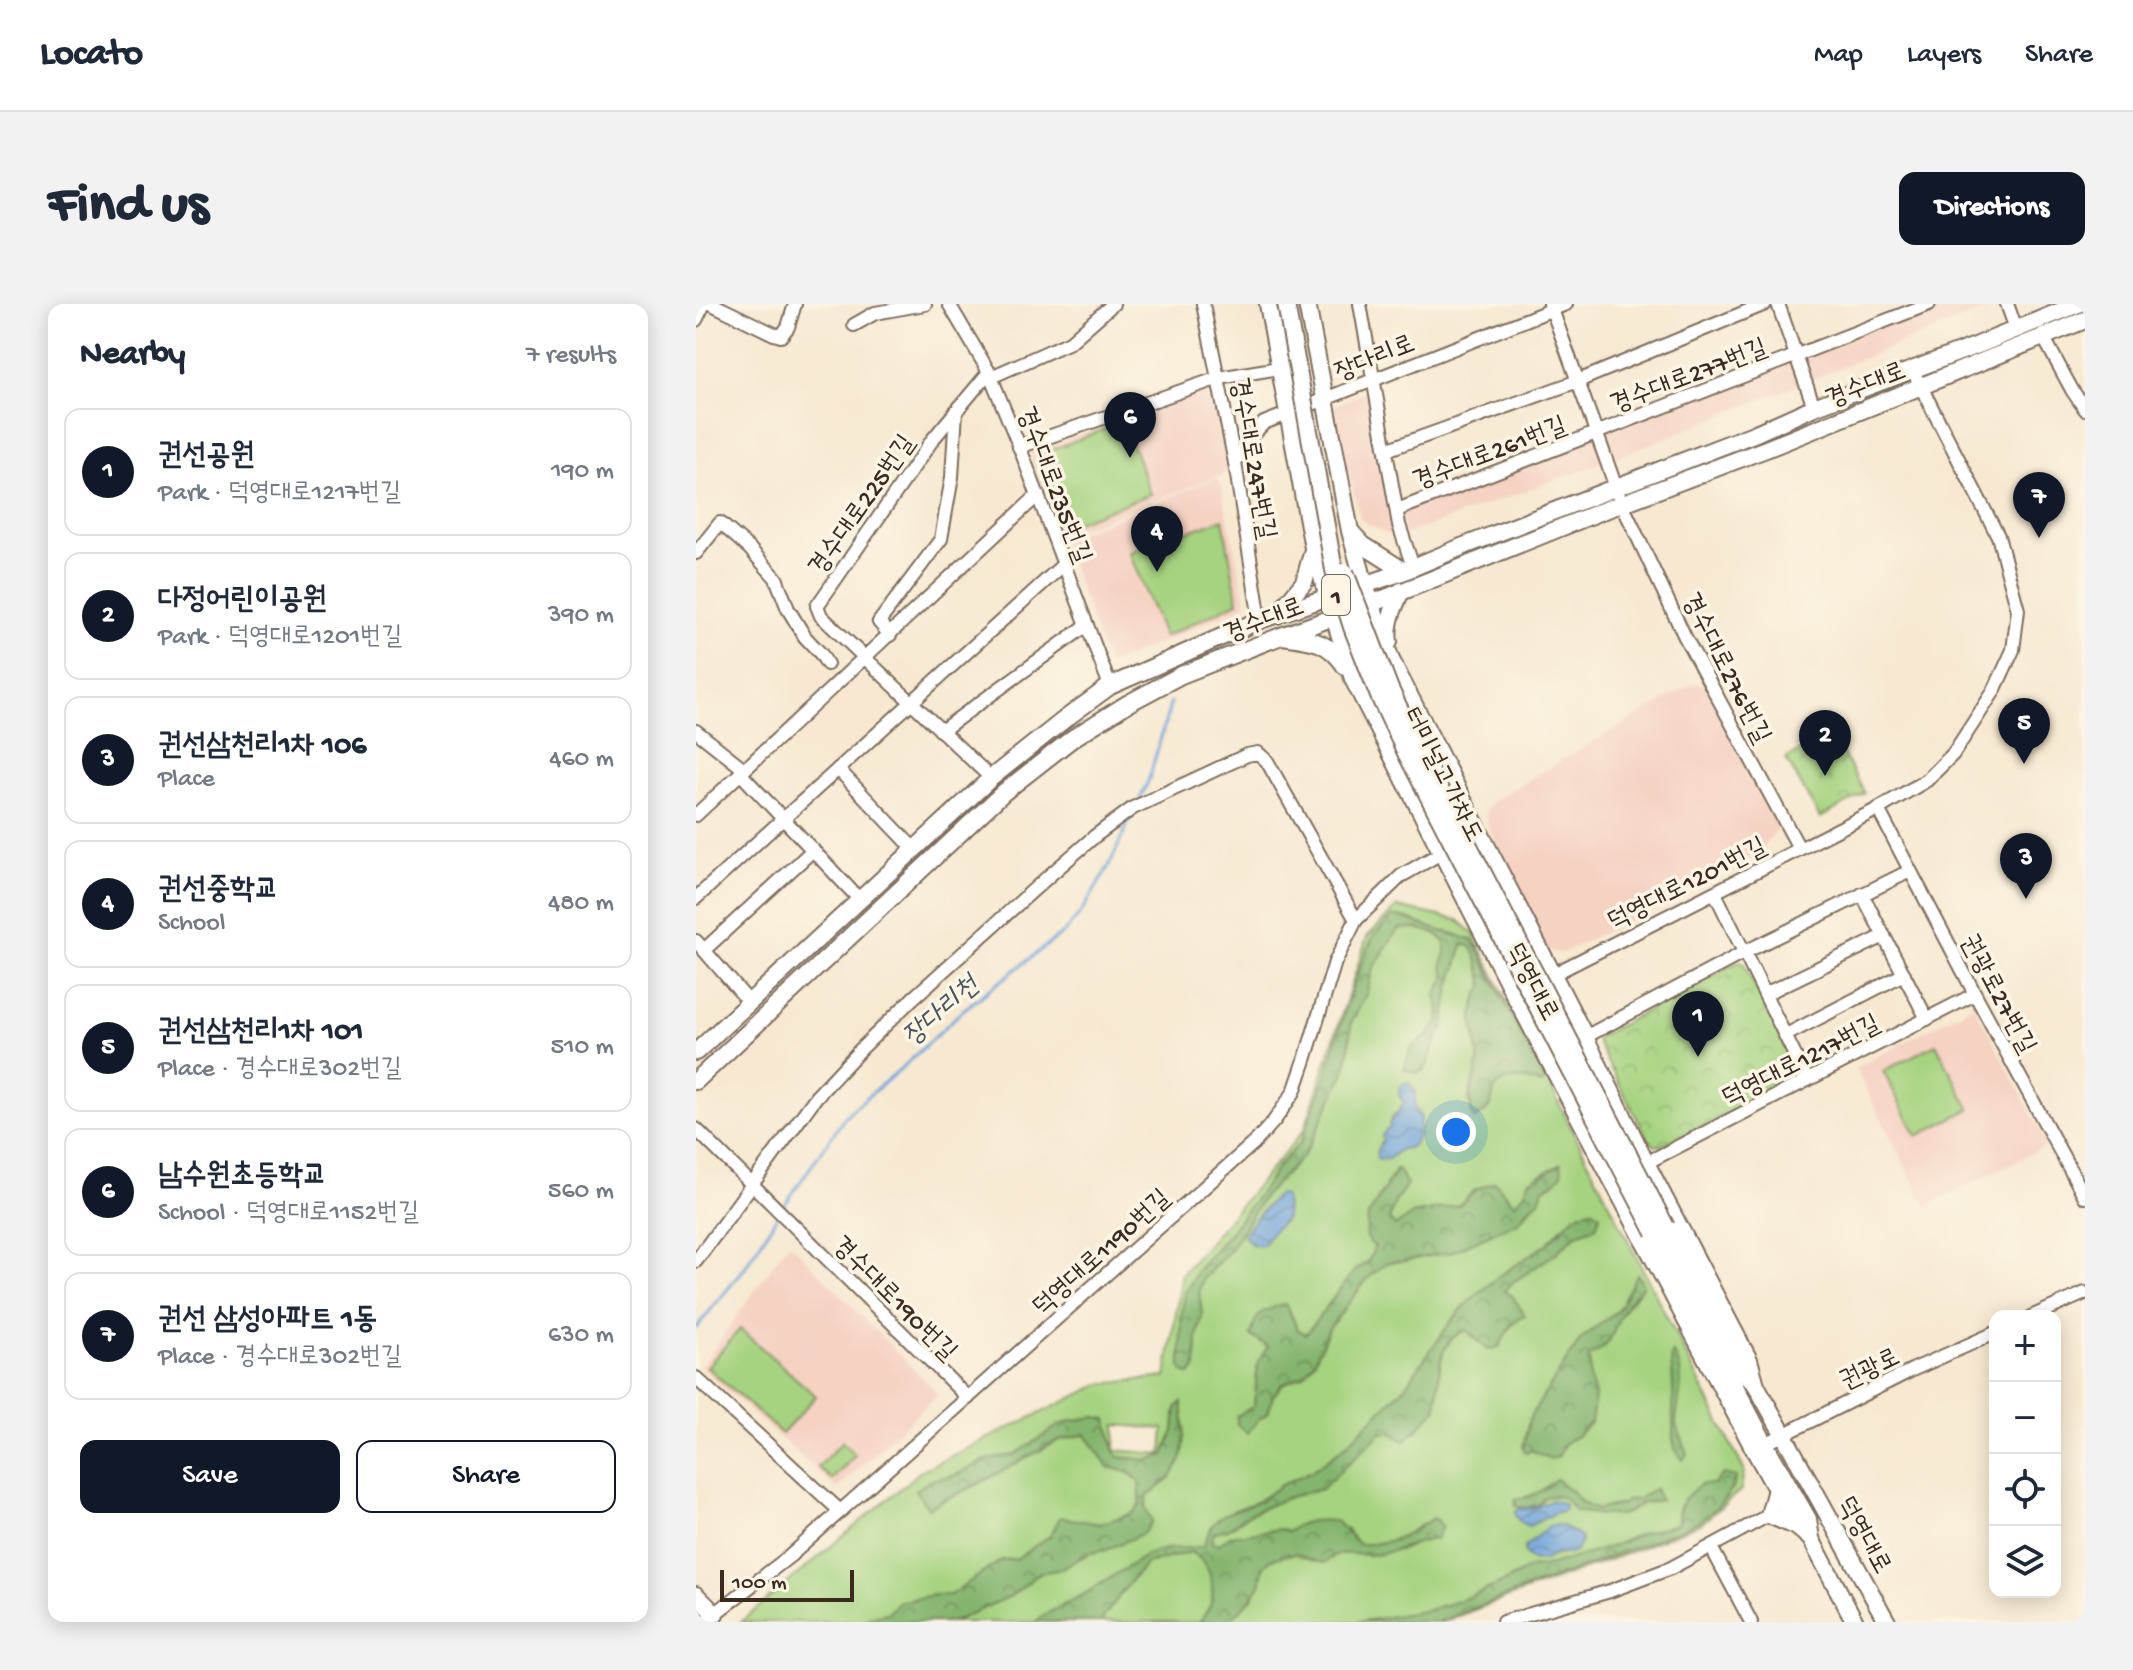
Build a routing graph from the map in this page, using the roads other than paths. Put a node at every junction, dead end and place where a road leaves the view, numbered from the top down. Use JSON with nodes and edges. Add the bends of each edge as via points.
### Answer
{"nodes":[{"id":1,"x":704,"y":304,"type":"edge"},
{"id":2,"x":712,"y":304,"type":"edge"},
{"id":3,"x":795,"y":304,"type":"edge"},
{"id":4,"x":925,"y":304,"type":"edge"},
{"id":5,"x":949,"y":304,"type":"edge"},
{"id":6,"x":1113,"y":304,"type":"edge"},
{"id":7,"x":1203,"y":304,"type":"edge"},
{"id":8,"x":1268,"y":304,"type":"edge"},
{"id":9,"x":1286,"y":304,"type":"edge"},
{"id":10,"x":1297,"y":304,"type":"edge"},
{"id":11,"x":1307,"y":304,"type":"edge"},
{"id":12,"x":1566,"y":304,"type":"edge"},
{"id":13,"x":1765,"y":304,"type":"edge"},
{"id":14,"x":1778,"y":304,"type":"edge"},
{"id":15,"x":1929,"y":304,"type":"edge"},
{"id":16,"x":2007,"y":304,"type":"edge"},
{"id":17,"x":2078,"y":304,"type":"edge"},
{"id":18,"x":1363,"y":305,"type":"edge"},
{"id":19,"x":1551,"y":307,"type":"edge"},
{"id":20,"x":696,"y":320,"type":"edge"},
{"id":21,"x":2085,"y":320,"type":"edge"},
{"id":22,"x":854,"y":325,"type":"dead end"},
{"id":23,"x":2016,"y":329,"type":"junction"},
{"id":24,"x":2044,"y":338,"type":"junction"},
{"id":25,"x":1795,"y":357,"type":"junction"},
{"id":26,"x":1279,"y":368,"type":"junction"},
{"id":27,"x":1912,"y":369,"type":"junction"},
{"id":28,"x":990,"y":374,"type":"junction"},
{"id":29,"x":1219,"y":378,"type":"junction"},
{"id":30,"x":1373,"y":379,"type":"junction"},
{"id":31,"x":1578,"y":381,"type":"junction"},
{"id":32,"x":2085,"y":384,"type":"edge"},
{"id":33,"x":1921,"y":386,"type":"junction"},
{"id":34,"x":2072,"y":390,"type":"junction"},
{"id":35,"x":1324,"y":400,"type":"junction"},
{"id":36,"x":1814,"y":407,"type":"junction"},
{"id":37,"x":2085,"y":409,"type":"edge"},
{"id":38,"x":956,"y":411,"type":"junction"},
{"id":39,"x":1289,"y":415,"type":"junction"},
{"id":40,"x":1597,"y":433,"type":"junction"},
{"id":41,"x":1019,"y":447,"type":"junction"},
{"id":42,"x":1386,"y":450,"type":"junction"},
{"id":43,"x":1235,"y":463,"type":"junction"},
{"id":44,"x":1038,"y":495,"type":"junction"},
{"id":45,"x":1619,"y":496,"type":"junction"},
{"id":46,"x":1397,"y":510,"type":"junction"},
{"id":47,"x":1350,"y":531,"type":"junction"},
{"id":48,"x":1313,"y":548,"type":"junction"},
{"id":49,"x":696,"y":553,"type":"edge"},
{"id":50,"x":1064,"y":564,"type":"junction"},
{"id":51,"x":1408,"y":569,"type":"junction"},
{"id":52,"x":1365,"y":585,"type":"junction"},
{"id":53,"x":1401,"y":591,"type":"junction"},
{"id":54,"x":1327,"y":598,"type":"junction"},
{"id":55,"x":1371,"y":604,"type":"junction"},
{"id":56,"x":1268,"y":617,"type":"junction"},
{"id":57,"x":1333,"y":618,"type":"junction"},
{"id":58,"x":1087,"y":625,"type":"junction"},
{"id":59,"x":890,"y":635,"type":"junction"},
{"id":60,"x":1281,"y":636,"type":"junction"},
{"id":61,"x":865,"y":658,"type":"junction"},
{"id":62,"x":1391,"y":660,"type":"junction"},
{"id":63,"x":827,"y":664,"type":"dead end"},
{"id":64,"x":1353,"y":679,"type":"junction"},
{"id":65,"x":1110,"y":686,"type":"junction"},
{"id":66,"x":911,"y":702,"type":"junction"},
{"id":67,"x":696,"y":731,"type":"edge"},
{"id":68,"x":941,"y":731,"type":"junction"},
{"id":69,"x":838,"y":769,"type":"junction"},
{"id":70,"x":742,"y":771,"type":"junction"},
{"id":71,"x":991,"y":778,"type":"junction"},
{"id":72,"x":1878,"y":809,"type":"junction"},
{"id":73,"x":698,"y":811,"type":"edge"},
{"id":74,"x":784,"y":819,"type":"junction"},
{"id":75,"x":1799,"y":848,"type":"junction"},
{"id":76,"x":813,"y":850,"type":"junction"},
{"id":77,"x":915,"y":850,"type":"junction"},
{"id":78,"x":1441,"y":853,"type":"junction"},
{"id":79,"x":1910,"y":871,"type":"junction"},
{"id":80,"x":1715,"y":893,"type":"junction"},
{"id":81,"x":1862,"y":894,"type":"junction"},
{"id":82,"x":696,"y":898,"type":"edge"},
{"id":83,"x":860,"y":900,"type":"junction"},
{"id":84,"x":1356,"y":920,"type":"junction"},
{"id":85,"x":1884,"y":936,"type":"junction"},
{"id":86,"x":700,"y":945,"type":"edge"},
{"id":87,"x":1745,"y":952,"type":"junction"},
{"id":88,"x":1904,"y":974,"type":"junction"},
{"id":89,"x":1552,"y":975,"type":"junction"},
{"id":90,"x":1765,"y":994,"type":"junction"},
{"id":91,"x":1975,"y":994,"type":"junction"},
{"id":92,"x":1515,"y":996,"type":"junction"},
{"id":93,"x":749,"y":1002,"type":"junction"},
{"id":94,"x":1927,"y":1019,"type":"junction"},
{"id":95,"x":1786,"y":1035,"type":"junction"},
{"id":96,"x":1585,"y":1037,"type":"junction"},
{"id":97,"x":696,"y":1052,"type":"edge"},
{"id":98,"x":1807,"y":1080,"type":"junction"},
{"id":99,"x":696,"y":1081,"type":"edge"},
{"id":100,"x":696,"y":1129,"type":"edge"},
{"id":101,"x":1646,"y":1163,"type":"junction"},
{"id":102,"x":751,"y":1185,"type":"junction"},
{"id":103,"x":2085,"y":1197,"type":"edge"},
{"id":104,"x":1660,"y":1230,"type":"junction"},
{"id":105,"x":696,"y":1261,"type":"edge"},
{"id":106,"x":2085,"y":1293,"type":"edge"},
{"id":107,"x":2047,"y":1310,"type":"edge"},
{"id":108,"x":1989,"y":1336,"type":"edge"},
{"id":109,"x":696,"y":1378,"type":"edge"},
{"id":110,"x":1756,"y":1385,"type":"junction"},
{"id":111,"x":968,"y":1398,"type":"junction"},
{"id":112,"x":1784,"y":1433,"type":"junction"},
{"id":113,"x":1765,"y":1444,"type":"junction"},
{"id":114,"x":1776,"y":1489,"type":"junction"},
{"id":115,"x":840,"y":1511,"type":"junction"},
{"id":116,"x":1769,"y":1515,"type":"junction"},
{"id":117,"x":1797,"y":1527,"type":"junction"},
{"id":118,"x":1811,"y":1539,"type":"junction"},
{"id":119,"x":1711,"y":1547,"type":"junction"},
{"id":120,"x":696,"y":1595,"type":"edge"},
{"id":121,"x":696,"y":1613,"type":"edge"},
{"id":122,"x":713,"y":1619,"type":"edge"},
{"id":123,"x":1503,"y":1622,"type":"edge"},
{"id":124,"x":1751,"y":1622,"type":"edge"},
{"id":125,"x":1855,"y":1622,"type":"edge"},
{"id":126,"x":1887,"y":1622,"type":"edge"}],
"edges":[{"from":1,"to":20,"type":"street"},
{"from":2,"to":3,"type":"street","via":[[781,336]]},
{"from":4,"to":22,"type":"street","via":[[875,313]]},
{"from":5,"to":28,"type":"street","name":"경수대로235번길"},
{"from":6,"to":28,"type":"street","via":[[1070,342]]},
{"from":7,"to":29,"type":"street","name":"경수대로247번길"},
{"from":8,"to":26,"type":"main road","name":"덕영대로"},
{"from":9,"to":104,"type":"main road","name":"터미널고가차도","bridge":true,"via":[[1334,570],[1379,696]]},
{"from":10,"to":104,"type":"main road","name":"터미널고가차도","bridge":true,"via":[[1343,567],[1390,689]]},
{"from":11,"to":35,"type":"main road","name":"덕영대로"},
{"from":12,"to":19,"type":"street","name":"장다리로"},
{"from":13,"to":31,"type":"street","name":"경수대로277번길"},
{"from":14,"to":25,"type":"street"},
{"from":15,"to":25,"type":"street","name":"경수대로277번길"},
{"from":16,"to":23,"type":"street"},
{"from":17,"to":23,"type":"main road","name":"경수대로","number":"1"},
{"from":18,"to":30,"type":"street","name":"경수대로261번길"},
{"from":19,"to":30,"type":"street","name":"장다리로"},
{"from":19,"to":31,"type":"street","name":"경수대로277번길"},
{"from":21,"to":24,"type":"main road","name":"경수대로","number":"1"},
{"from":23,"to":27,"type":"main road","name":"경수대로","number":"1"},
{"from":24,"to":33,"type":"main road","name":"경수대로","number":"1"},
{"from":24,"to":34,"type":"street"},
{"from":25,"to":36,"type":"street"},
{"from":25,"to":40,"type":"street","name":"경수대로277번길"},
{"from":26,"to":29,"type":"street"},
{"from":26,"to":39,"type":"main road","name":"덕영대로"},
{"from":27,"to":33,"type":"street","name":"덕영대로1201번길"},
{"from":27,"to":36,"type":"main road","name":"경수대로","number":"1"},
{"from":28,"to":38,"type":"street","name":"경수대로225번길"},
{"from":28,"to":41,"type":"street","name":"경수대로235번길"},
{"from":29,"to":41,"type":"street"},
{"from":29,"to":43,"type":"street","name":"경수대로247번길"},
{"from":30,"to":35,"type":"street","name":"장다리로"},
{"from":30,"to":42,"type":"street","name":"경수대로261번길"},
{"from":31,"to":40,"type":"street","name":"경수대로277번길"},
{"from":31,"to":42,"type":"street","name":"경수대로261번길"},
{"from":32,"to":34,"type":"street"},
{"from":33,"to":45,"type":"main road","name":"경수대로","number":"1","via":[[1766,449]]},
{"from":33,"to":72,"type":"street","name":"덕영대로1201번길","via":[[1998,536],[2018,610],[2013,650],[1994,691],[1953,754],[1927,780]]},
{"from":34,"to":37,"type":"street"},
{"from":35,"to":39,"type":"street","name":"장다리로"},
{"from":35,"to":47,"type":"main road","name":"덕영대로"},
{"from":36,"to":45,"type":"main road","name":"경수대로","number":"1"},
{"from":38,"to":59,"type":"street","name":"경수대로225번길","via":[[941,539],[879,622]]},
{"from":38,"to":61,"type":"street","name":"경수대로225번길","via":[[817,606]]},
{"from":39,"to":43,"type":"street","via":[[1264,423]]},
{"from":39,"to":48,"type":"main road","name":"덕영대로"},
{"from":40,"to":45,"type":"street","name":"경수대로277번길"},
{"from":40,"to":46,"type":"street","name":"경수대로261번길"},
{"from":41,"to":44,"type":"street","name":"경수대로235번길"},
{"from":42,"to":46,"type":"street","name":"경수대로261번길"},
{"from":43,"to":56,"type":"street","name":"경수대로247번길"},
{"from":44,"to":50,"type":"street","name":"경수대로235번길"},
{"from":44,"to":59,"type":"street"},
{"from":45,"to":51,"type":"main road","name":"경수대로","number":"1"},
{"from":45,"to":53,"type":"main road","name":"경수대로","number":"1"},
{"from":45,"to":75,"type":"street","name":"경수대로276번길","via":[[1691,648]]},
{"from":46,"to":51,"type":"street","name":"경수대로261번길"},
{"from":47,"to":51,"type":"main road","via":[[1363,545]]},
{"from":47,"to":52,"type":"main road","name":"덕영대로"},
{"from":48,"to":54,"type":"main road","name":"덕영대로"},
{"from":48,"to":56,"type":"main road","via":[[1304,582]]},
{"from":49,"to":63,"type":"street","via":[[720,523],[776,578],[788,609]]},
{"from":50,"to":58,"type":"street","name":"경수대로235번길"},
{"from":50,"to":66,"type":"street"},
{"from":51,"to":52,"type":"main road","name":"경수대로","number":"1"},
{"from":52,"to":54,"type":"main road","name":"경수대로","number":"1"},
{"from":52,"to":55,"type":"main road","name":"덕영대로"},
{"from":53,"to":55,"type":"main road","name":"경수대로","number":"1"},
{"from":53,"to":62,"type":"main road","via":[[1387,631]]},
{"from":54,"to":56,"type":"main road","name":"경수대로","number":"1"},
{"from":54,"to":57,"type":"main road","name":"덕영대로"},
{"from":55,"to":57,"type":"main road","name":"경수대로","number":"1"},
{"from":55,"to":62,"type":"main road","name":"덕영대로"},
{"from":56,"to":65,"type":"main road","name":"경수대로","number":"1"},
{"from":57,"to":60,"type":"main road","name":"경수대로","number":"1"},
{"from":57,"to":64,"type":"main road","name":"덕영대로"},
{"from":58,"to":65,"type":"street","name":"경수대로235번길"},
{"from":58,"to":68,"type":"street"},
{"from":59,"to":61,"type":"street"},
{"from":60,"to":64,"type":"main road","via":[[1321,643],[1339,657]]},
{"from":60,"to":99,"type":"main road","name":"경수대로","number":"1","via":[[1181,675],[1073,738],[1004,792]]},
{"from":61,"to":66,"type":"street","name":"경수대로225번길"},
{"from":61,"to":70,"type":"street"},
{"from":62,"to":89,"type":"main road","name":"덕영대로"},
{"from":64,"to":78,"type":"main road","name":"덕영대로"},
{"from":65,"to":71,"type":"main road","name":"경수대로","number":"1"},
{"from":66,"to":68,"type":"street","name":"경수대로225번길"},
{"from":66,"to":69,"type":"street"},
{"from":67,"to":70,"type":"street"},
{"from":68,"to":71,"type":"street","name":"경수대로225번길"},
{"from":69,"to":74,"type":"street"},
{"from":69,"to":77,"type":"street"},
{"from":70,"to":73,"type":"street"},
{"from":70,"to":74,"type":"street"},
{"from":71,"to":77,"type":"main road","name":"경수대로","number":"1"},
{"from":72,"to":75,"type":"street","name":"덕영대로1201번길"},
{"from":72,"to":79,"type":"street","name":"권광로27번길"},
{"from":74,"to":76,"type":"street"},
{"from":74,"to":82,"type":"street"},
{"from":75,"to":80,"type":"street","name":"덕영대로1201번길"},
{"from":76,"to":83,"type":"street"},
{"from":76,"to":86,"type":"street"},
{"from":77,"to":83,"type":"main road","name":"경수대로","number":"1"},
{"from":78,"to":84,"type":"street","name":"덕영대로1190번길","via":[[1401,876]]},
{"from":78,"to":92,"type":"main road","name":"덕영대로"},
{"from":79,"to":81,"type":"street"},
{"from":79,"to":91,"type":"street","name":"권광로27번길"},
{"from":80,"to":87,"type":"street"},
{"from":80,"to":89,"type":"street","name":"덕영대로1201번길"},
{"from":81,"to":85,"type":"street"},
{"from":81,"to":87,"type":"street"},
{"from":83,"to":93,"type":"main road","name":"경수대로","number":"1"},
{"from":84,"to":102,"type":"street","via":[[1267,761],[1258,753],[1247,755],[1133,808],[1095,836],[861,1049],[816,1097]]},
{"from":84,"to":111,"type":"street","name":"덕영대로1190번길","via":[[1335,962],[1294,1092],[1274,1121]]},
{"from":85,"to":88,"type":"street"},
{"from":85,"to":90,"type":"street"},
{"from":86,"to":93,"type":"street"},
{"from":87,"to":90,"type":"street"},
{"from":87,"to":96,"type":"street"},
{"from":88,"to":94,"type":"street"},
{"from":88,"to":95,"type":"street"},
{"from":89,"to":92,"type":"street","name":"덕영대로1201번길"},
{"from":89,"to":96,"type":"main road","name":"덕영대로"},
{"from":90,"to":95,"type":"street"},
{"from":91,"to":94,"type":"street","name":"덕영대로1217번길"},
{"from":91,"to":103,"type":"street","name":"권광로27번길"},
{"from":92,"to":114,"type":"main road","name":"덕영대로"},
{"from":93,"to":97,"type":"main road","name":"경수대로","number":"1"},
{"from":94,"to":98,"type":"street","name":"덕영대로1217번길"},
{"from":95,"to":98,"type":"street"},
{"from":96,"to":101,"type":"main road","name":"덕영대로"},
{"from":98,"to":101,"type":"street","name":"덕영대로1217번길"},
{"from":100,"to":102,"type":"street"},
{"from":101,"to":110,"type":"main road","name":"덕영대로","via":[[1749,1360]]},
{"from":102,"to":105,"type":"street"},
{"from":102,"to":111,"type":"street","name":"경수대로190번길"},
{"from":104,"to":110,"type":"main road","name":"덕영대로","via":[[1738,1365]]},
{"from":104,"to":113,"type":"main road","name":"덕영대로"},
{"from":106,"to":107,"type":"street"},
{"from":108,"to":112,"type":"street","name":"권광로"},
{"from":109,"to":115,"type":"street"},
{"from":110,"to":112,"type":"main road","name":"덕영대로"},
{"from":111,"to":115,"type":"street","name":"덕영대로1190번길"},
{"from":112,"to":113,"type":"street","name":"권광로"},
{"from":112,"to":126,"type":"main road","name":"덕영대로"},
{"from":113,"to":118,"type":"main road","name":"덕영대로","via":[[1808,1519]]},
{"from":114,"to":116,"type":"main road"},
{"from":114,"to":117,"type":"main road","name":"덕영대로"},
{"from":115,"to":122,"type":"street","name":"덕영대로1190번길"},
{"from":116,"to":117,"type":"main road"},
{"from":116,"to":119,"type":"street"},
{"from":117,"to":118,"type":"main road","name":"덕영대로"},
{"from":118,"to":125,"type":"main road","name":"덕영대로"},
{"from":119,"to":123,"type":"street","via":[[1610,1591]]},
{"from":119,"to":124,"type":"street"},
{"from":120,"to":122,"type":"main road"},
{"from":121,"to":122,"type":"street"}]}
